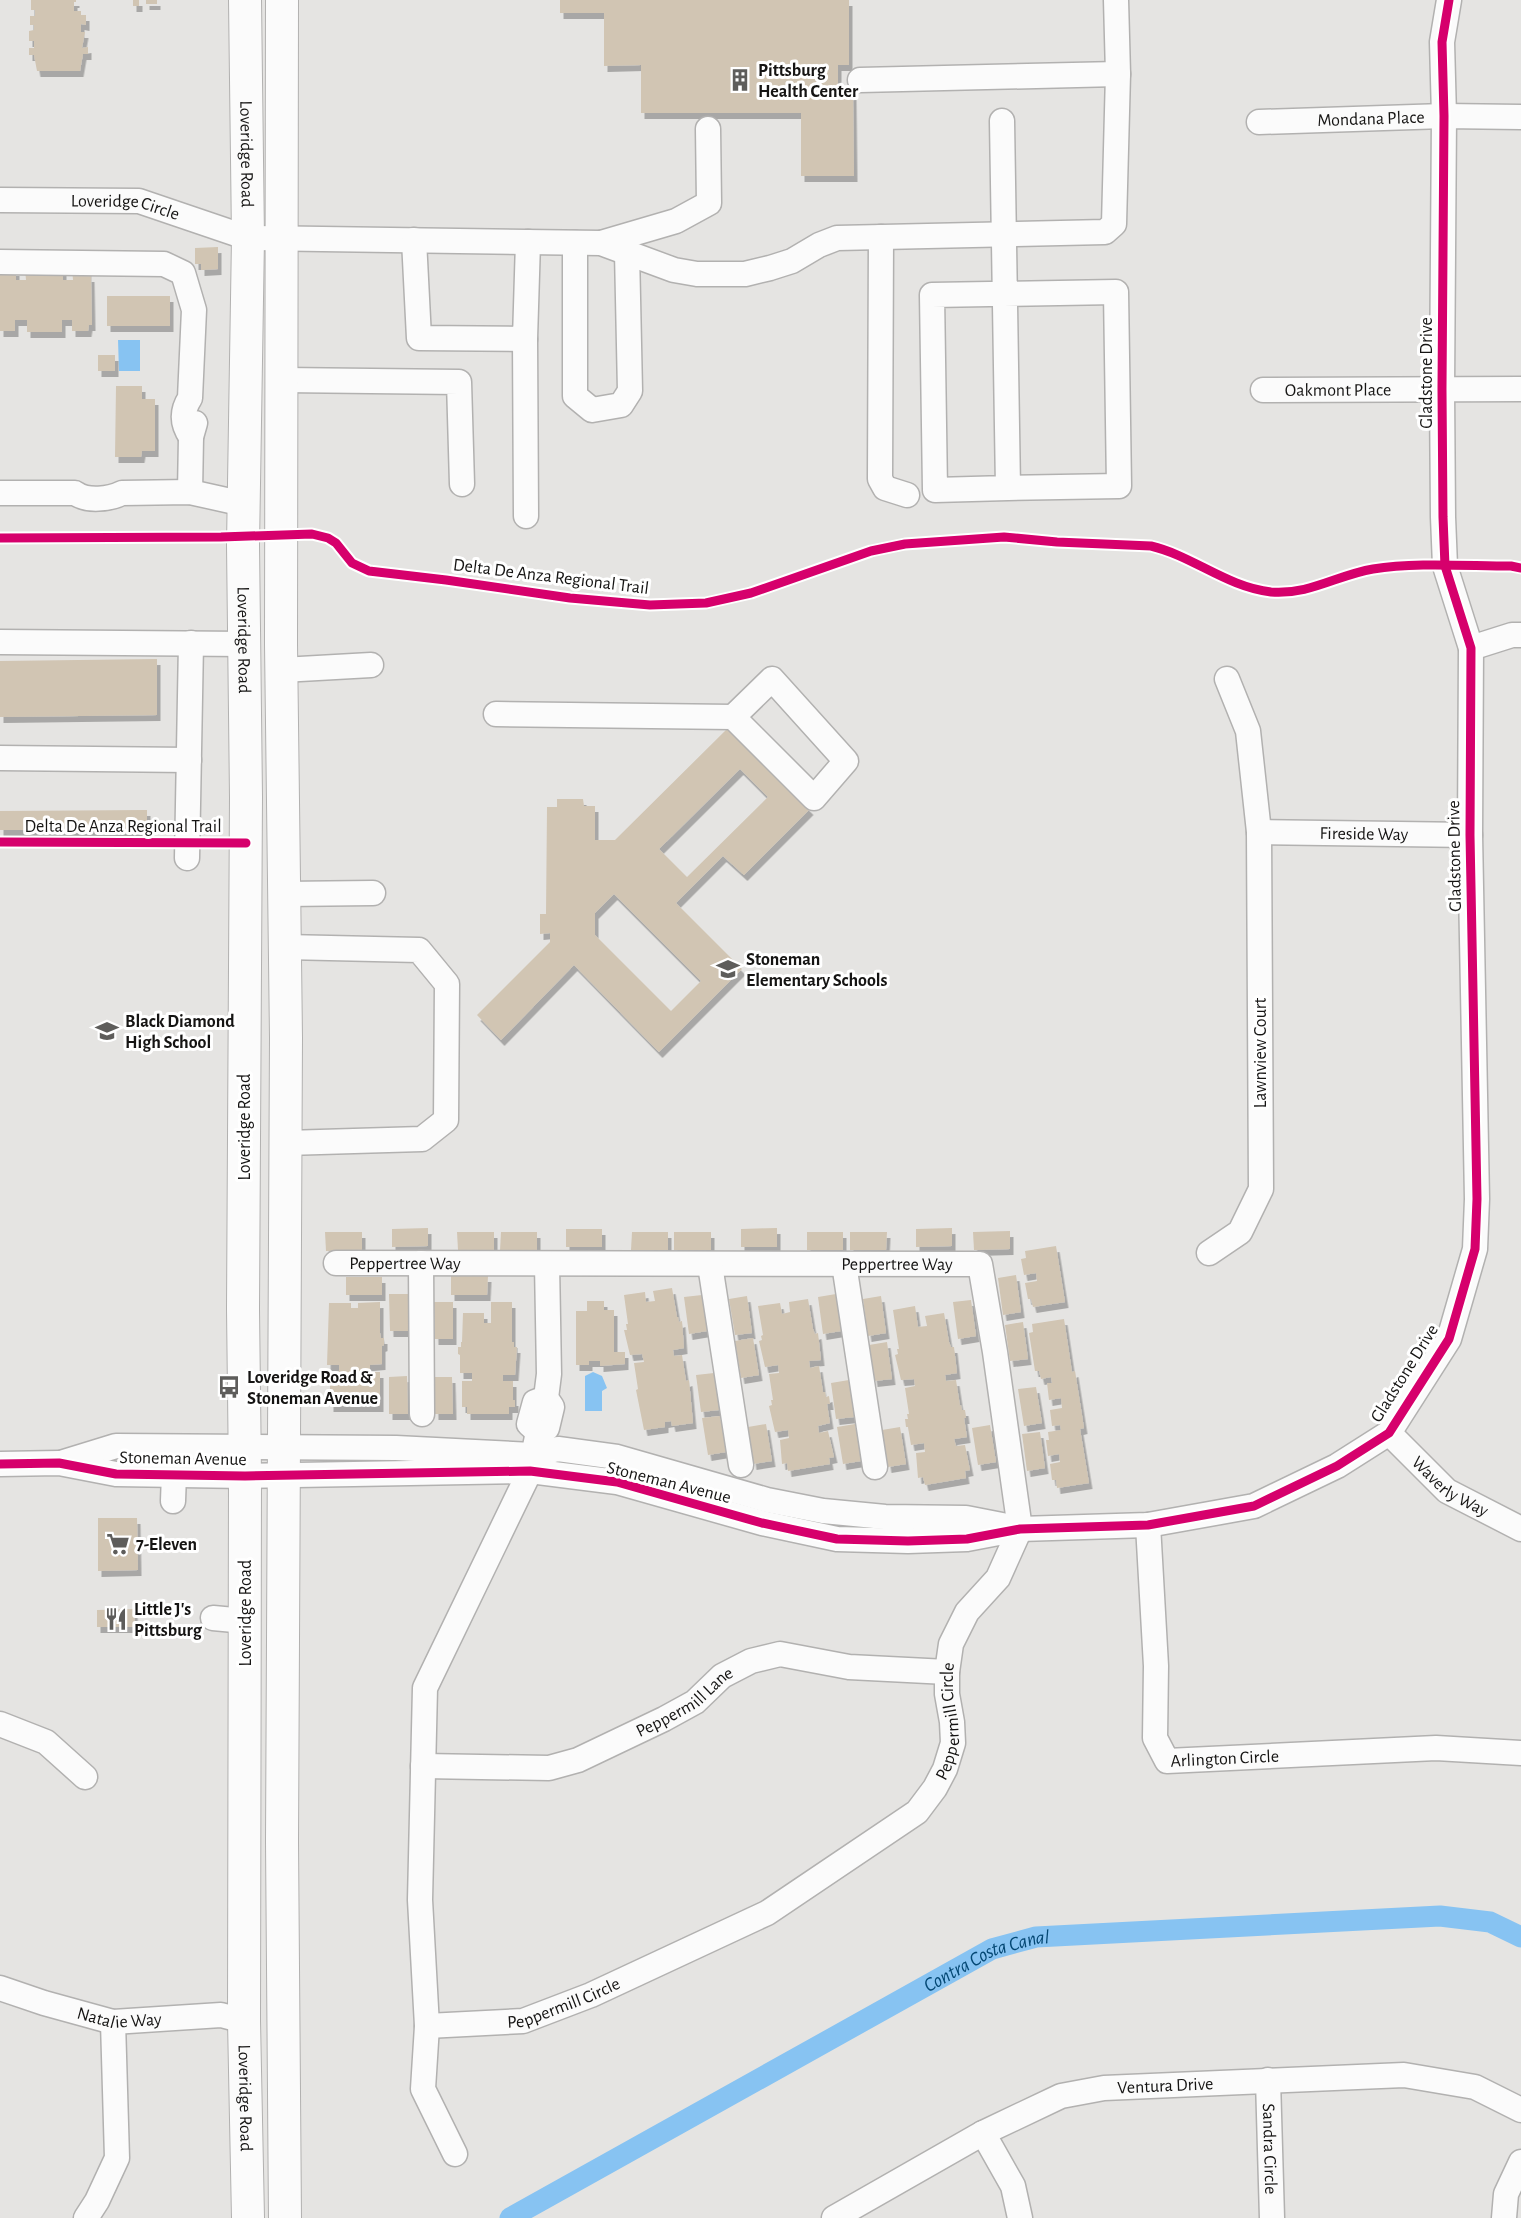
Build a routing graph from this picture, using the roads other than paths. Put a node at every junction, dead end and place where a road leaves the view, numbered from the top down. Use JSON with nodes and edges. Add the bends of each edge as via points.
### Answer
{"nodes":[{"id":1,"x":244,"y":0,"type":"edge"},
{"id":2,"x":282,"y":0,"type":"edge"},
{"id":3,"x":1116,"y":0,"type":"edge"},
{"id":4,"x":1449,"y":0,"type":"edge"},
{"id":5,"x":1118,"y":74,"type":"junction"},
{"id":6,"x":860,"y":80,"type":"dead end"},
{"id":7,"x":1444,"y":116,"type":"junction"},
{"id":8,"x":1521,"y":117,"type":"edge"},
{"id":9,"x":1002,"y":121,"type":"dead end"},
{"id":10,"x":1259,"y":122,"type":"dead end"},
{"id":11,"x":708,"y":129,"type":"dead end"},
{"id":12,"x":0,"y":200,"type":"edge"},
{"id":13,"x":1004,"y":234,"type":"junction"},
{"id":14,"x":283,"y":237,"type":"junction"},
{"id":15,"x":881,"y":237,"type":"junction"},
{"id":16,"x":248,"y":238,"type":"junction"},
{"id":17,"x":414,"y":240,"type":"junction"},
{"id":18,"x":528,"y":242,"type":"junction"},
{"id":19,"x":574,"y":243,"type":"junction"},
{"id":20,"x":601,"y":243,"type":"junction"},
{"id":21,"x":627,"y":252,"type":"junction"},
{"id":22,"x":0,"y":262,"type":"edge"},
{"id":23,"x":1005,"y":293,"type":"junction"},
{"id":24,"x":525,"y":339,"type":"junction"},
{"id":25,"x":283,"y":380,"type":"junction"},
{"id":26,"x":1442,"y":389,"type":"junction"},
{"id":27,"x":1521,"y":389,"type":"edge"},
{"id":28,"x":1263,"y":390,"type":"dead end"},
{"id":29,"x":462,"y":484,"type":"dead end"},
{"id":30,"x":1008,"y":489,"type":"junction"},
{"id":31,"x":190,"y":492,"type":"junction"},
{"id":32,"x":0,"y":493,"type":"edge"},
{"id":33,"x":907,"y":495,"type":"dead end"},
{"id":34,"x":244,"y":504,"type":"junction"},
{"id":35,"x":526,"y":516,"type":"dead end"},
{"id":36,"x":282,"y":519,"type":"junction"},
{"id":37,"x":1521,"y":635,"type":"edge"},
{"id":38,"x":0,"y":642,"type":"edge"},
{"id":39,"x":191,"y":643,"type":"junction"},
{"id":40,"x":245,"y":644,"type":"junction"},
{"id":41,"x":1471,"y":648,"type":"junction"},
{"id":42,"x":372,"y":665,"type":"dead end"},
{"id":43,"x":282,"y":670,"type":"junction"},
{"id":44,"x":1227,"y":679,"type":"dead end"},
{"id":45,"x":496,"y":714,"type":"dead end"},
{"id":46,"x":733,"y":717,"type":"junction"},
{"id":47,"x":0,"y":758,"type":"edge"},
{"id":48,"x":189,"y":760,"type":"junction"},
{"id":49,"x":1259,"y":832,"type":"junction"},
{"id":50,"x":1470,"y":835,"type":"junction"},
{"id":51,"x":188,"y":858,"type":"dead end"},
{"id":52,"x":373,"y":893,"type":"dead end"},
{"id":53,"x":284,"y":894,"type":"junction"},
{"id":54,"x":285,"y":947,"type":"junction"},
{"id":55,"x":286,"y":1143,"type":"junction"},
{"id":56,"x":1209,"y":1253,"type":"dead end"},
{"id":57,"x":336,"y":1263,"type":"dead end"},
{"id":58,"x":421,"y":1263,"type":"junction"},
{"id":59,"x":547,"y":1264,"type":"junction"},
{"id":60,"x":710,"y":1264,"type":"junction"},
{"id":61,"x":844,"y":1264,"type":"junction"},
{"id":62,"x":422,"y":1414,"type":"dead end"},
{"id":63,"x":1389,"y":1433,"type":"junction"},
{"id":64,"x":533,"y":1453,"type":"junction"},
{"id":65,"x":285,"y":1461,"type":"junction"},
{"id":66,"x":245,"y":1462,"type":"junction"},
{"id":67,"x":59,"y":1463,"type":"junction"},
{"id":68,"x":0,"y":1464,"type":"edge"},
{"id":69,"x":741,"y":1465,"type":"dead end"},
{"id":70,"x":874,"y":1467,"type":"dead end"},
{"id":71,"x":174,"y":1474,"type":"junction"},
{"id":72,"x":173,"y":1501,"type":"dead end"},
{"id":73,"x":1148,"y":1525,"type":"junction"},
{"id":74,"x":1020,"y":1529,"type":"junction"},
{"id":75,"x":1521,"y":1529,"type":"edge"},
{"id":76,"x":213,"y":1618,"type":"dead end"},
{"id":77,"x":245,"y":1621,"type":"junction"},
{"id":78,"x":947,"y":1672,"type":"junction"},
{"id":79,"x":0,"y":1724,"type":"edge"},
{"id":80,"x":1521,"y":1754,"type":"edge"},
{"id":81,"x":423,"y":1766,"type":"junction"},
{"id":82,"x":85,"y":1777,"type":"dead end"},
{"id":83,"x":0,"y":1988,"type":"edge"},
{"id":84,"x":244,"y":2021,"type":"junction"},
{"id":85,"x":113,"y":2022,"type":"junction"},
{"id":86,"x":427,"y":2026,"type":"junction"},
{"id":87,"x":1268,"y":2080,"type":"junction"},
{"id":88,"x":1521,"y":2110,"type":"edge"},
{"id":89,"x":983,"y":2133,"type":"junction"},
{"id":90,"x":455,"y":2154,"type":"dead end"},
{"id":91,"x":1521,"y":2162,"type":"edge"},
{"id":92,"x":86,"y":2218,"type":"edge"},
{"id":93,"x":248,"y":2218,"type":"edge"},
{"id":94,"x":285,"y":2218,"type":"edge"},
{"id":95,"x":834,"y":2218,"type":"edge"},
{"id":96,"x":1020,"y":2218,"type":"edge"},
{"id":97,"x":1272,"y":2218,"type":"edge"},
{"id":98,"x":1504,"y":2218,"type":"edge"}],
"edges":[{"from":1,"to":16,"type":"main road","name":"Loveridge Road"},
{"from":2,"to":14,"type":"main road","name":"Loveridge Road"},
{"from":3,"to":5,"type":"street"},
{"from":4,"to":7,"type":"street","name":"Gladstone Drive","via":[[1442,42]]},
{"from":5,"to":6,"type":"street"},
{"from":5,"to":13,"type":"street","via":[[1114,224],[1105,232]]},
{"from":7,"to":8,"type":"street","name":"Mondana Place"},
{"from":7,"to":10,"type":"street","name":"Mondana Place"},
{"from":7,"to":26,"type":"street","name":"Gladstone Drive"},
{"from":9,"to":13,"type":"street"},
{"from":11,"to":20,"type":"street","via":[[709,203],[676,221]]},
{"from":12,"to":16,"type":"street","name":"Loveridge Circle","via":[[139,201]]},
{"from":13,"to":15,"type":"street"},
{"from":13,"to":23,"type":"street"},
{"from":14,"to":16,"type":"street","name":"Loveridge Circle"},
{"from":14,"to":17,"type":"street","name":"Loveridge Circle"},
{"from":14,"to":25,"type":"main road","name":"Loveridge Road"},
{"from":15,"to":21,"type":"street","via":[[837,238],[792,261],[745,274],[674,270]]},
{"from":15,"to":33,"type":"street","via":[[880,479],[885,488]]},
{"from":16,"to":34,"type":"main road","name":"Loveridge Road"},
{"from":17,"to":18,"type":"street","name":"Loveridge Circle"},
{"from":17,"to":24,"type":"street","via":[[419,338]]},
{"from":18,"to":19,"type":"street","name":"Loveridge Circle"},
{"from":18,"to":24,"type":"street"},
{"from":19,"to":20,"type":"street","name":"Loveridge Circle"},
{"from":19,"to":21,"type":"street","via":[[575,396],[592,411],[621,405],[630,391]]},
{"from":20,"to":21,"type":"street"},
{"from":22,"to":31,"type":"street","via":[[164,264],[183,273],[194,310],[190,398],[184,408],[183,426],[191,437]]},
{"from":23,"to":30,"type":"street"},
{"from":23,"to":30,"type":"street","via":[[932,295],[935,490]]},
{"from":23,"to":30,"type":"street","via":[[1116,292],[1119,486]]},
{"from":24,"to":35,"type":"street"},
{"from":25,"to":29,"type":"street","via":[[459,382]]},
{"from":25,"to":36,"type":"main road","name":"Loveridge Road"},
{"from":26,"to":27,"type":"street","name":"Oakmont Place"},
{"from":26,"to":28,"type":"street","name":"Oakmont Place"},
{"from":26,"to":41,"type":"street","name":"Gladstone Drive","via":[[1445,566]]},
{"from":31,"to":32,"type":"street","via":[[122,493],[114,486],[82,486],[75,493]]},
{"from":31,"to":34,"type":"street"},
{"from":34,"to":36,"type":"main road"},
{"from":34,"to":40,"type":"main road","name":"Loveridge Road"},
{"from":36,"to":43,"type":"main road","name":"Loveridge Road"},
{"from":37,"to":41,"type":"street"},
{"from":38,"to":39,"type":"street"},
{"from":39,"to":40,"type":"street"},
{"from":39,"to":48,"type":"street"},
{"from":40,"to":66,"type":"main road","name":"Loveridge Road"},
{"from":41,"to":50,"type":"street","name":"Gladstone Drive"},
{"from":42,"to":43,"type":"street"},
{"from":43,"to":53,"type":"main road","name":"Loveridge Road"},
{"from":44,"to":49,"type":"street","name":"Lawnview Court","via":[[1248,731]]},
{"from":45,"to":46,"type":"street"},
{"from":46,"to":46,"type":"street","via":[[814,798],[846,761],[772,679]]},
{"from":47,"to":48,"type":"street"},
{"from":48,"to":51,"type":"street"},
{"from":49,"to":50,"type":"street","name":"Fireside Way"},
{"from":49,"to":56,"type":"street","name":"Lawnview Court","via":[[1261,1189],[1240,1232]]},
{"from":50,"to":63,"type":"street","name":"Gladstone Drive","via":[[1478,1199],[1475,1249],[1449,1339]]},
{"from":52,"to":53,"type":"street"},
{"from":53,"to":54,"type":"main road","name":"Loveridge Road"},
{"from":54,"to":55,"type":"main road","name":"Loveridge Road"},
{"from":54,"to":55,"type":"street","via":[[419,950],[447,984],[446,1120],[422,1139]]},
{"from":55,"to":65,"type":"main road","name":"Loveridge Road"},
{"from":57,"to":58,"type":"street","name":"Peppertree Way"},
{"from":58,"to":59,"type":"street","name":"Peppertree Way"},
{"from":58,"to":62,"type":"street"},
{"from":59,"to":60,"type":"street","name":"Peppertree Way"},
{"from":59,"to":64,"type":"street","via":[[546,1398],[552,1407],[547,1428]]},
{"from":60,"to":61,"type":"street","name":"Peppertree Way"},
{"from":60,"to":69,"type":"street"},
{"from":61,"to":70,"type":"street"},
{"from":61,"to":74,"type":"street","name":"Peppertree Way","via":[[980,1264]]},
{"from":63,"to":73,"type":"street","name":"Gladstone Drive","via":[[1337,1466],[1254,1506]]},
{"from":63,"to":75,"type":"street","name":"Waverly Way","via":[[1447,1491]]},
{"from":64,"to":65,"type":"street","name":"Stoneman Avenue","via":[[396,1448]]},
{"from":64,"to":74,"type":"street","name":"Stoneman Avenue","via":[[558,1449],[617,1457],[767,1500],[823,1511],[966,1518]]},
{"from":64,"to":81,"type":"street","via":[[425,1688]]},
{"from":65,"to":66,"type":"street","name":"Stoneman Avenue"},
{"from":65,"to":94,"type":"main road","name":"Loveridge Road"},
{"from":66,"to":67,"type":"street","name":"Stoneman Avenue","via":[[116,1446]]},
{"from":66,"to":71,"type":"street","name":"Stoneman Avenue"},
{"from":66,"to":77,"type":"main road","name":"Loveridge Road"},
{"from":67,"to":68,"type":"street","name":"Stoneman Avenue"},
{"from":67,"to":71,"type":"street","name":"Stoneman Avenue","via":[[116,1474]]},
{"from":71,"to":72,"type":"street"},
{"from":73,"to":74,"type":"street","name":"Stoneman Avenue"},
{"from":73,"to":80,"type":"street","name":"Arlington Circle","via":[[1156,1666],[1155,1738],[1167,1761],[1436,1748]]},
{"from":74,"to":78,"type":"street","name":"Peppermill Circle","via":[[998,1578],[967,1612],[951,1644]]},
{"from":76,"to":77,"type":"street"},
{"from":77,"to":84,"type":"main road","name":"Loveridge Road"},
{"from":78,"to":81,"type":"street","name":"Peppermill Lane","via":[[849,1667],[780,1654],[751,1661],[722,1676],[695,1702],[568,1763],[549,1768]]},
{"from":78,"to":86,"type":"street","name":"Peppermill Circle","via":[[953,1743],[945,1769],[917,1812],[767,1913],[591,1995],[523,2021]]},
{"from":79,"to":82,"type":"street","via":[[46,1742]]},
{"from":81,"to":86,"type":"street","via":[[420,1900]]},
{"from":83,"to":85,"type":"street","name":"Natalie Way"},
{"from":84,"to":85,"type":"street","name":"Natalie Way","via":[[221,2015]]},
{"from":84,"to":93,"type":"main road","name":"Loveridge Road"},
{"from":85,"to":92,"type":"street","via":[[117,2158]]},
{"from":86,"to":90,"type":"street","via":[[423,2089]]},
{"from":87,"to":88,"type":"street","name":"Ventura Drive","via":[[1404,2075],[1475,2087]]},
{"from":87,"to":89,"type":"street","name":"Ventura Drive","via":[[1104,2088],[1061,2096]]},
{"from":87,"to":97,"type":"street","name":"Sandra Circle"},
{"from":89,"to":95,"type":"street","name":"Ventura Drive"},
{"from":89,"to":96,"type":"street","via":[[1013,2186]]},
{"from":91,"to":98,"type":"street","via":[[1506,2194]]}]}
